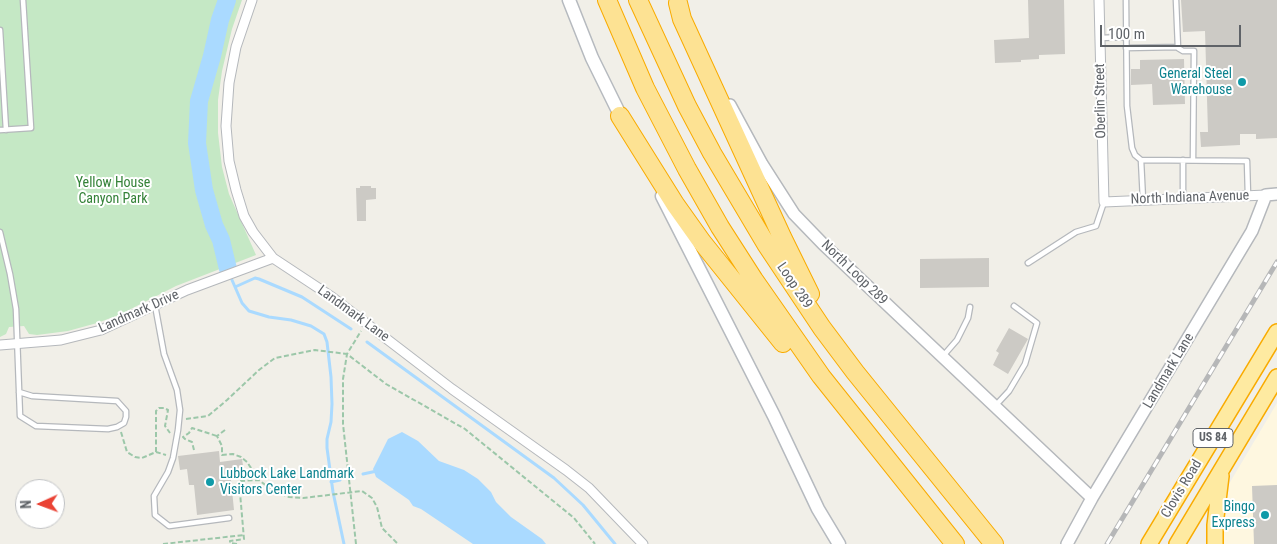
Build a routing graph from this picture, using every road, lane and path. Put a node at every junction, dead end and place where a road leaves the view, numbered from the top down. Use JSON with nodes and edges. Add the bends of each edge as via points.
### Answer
{"nodes":[{"id":1,"x":23,"y":0,"type":"edge"},
{"id":2,"x":252,"y":0,"type":"edge"},
{"id":3,"x":569,"y":0,"type":"edge"},
{"id":4,"x":606,"y":0,"type":"edge"},
{"id":5,"x":638,"y":0,"type":"edge"},
{"id":6,"x":1099,"y":0,"type":"edge"},
{"id":7,"x":1126,"y":0,"type":"edge"},
{"id":8,"x":1176,"y":0,"type":"edge"},
{"id":9,"x":677,"y":2,"type":"edge"},
{"id":10,"x":0,"y":30,"type":"edge"},
{"id":11,"x":1126,"y":37,"type":"junction"},
{"id":12,"x":1100,"y":38,"type":"junction"},
{"id":13,"x":1178,"y":47,"type":"junction"},
{"id":14,"x":1126,"y":48,"type":"junction"},
{"id":15,"x":620,"y":116,"type":"junction"},
{"id":16,"x":0,"y":130,"type":"edge"},
{"id":17,"x":6,"y":130,"type":"junction"},
{"id":18,"x":1141,"y":160,"type":"junction"},
{"id":19,"x":1183,"y":160,"type":"junction"},
{"id":20,"x":1193,"y":160,"type":"junction"},
{"id":21,"x":1271,"y":195,"type":"edge"},
{"id":22,"x":1248,"y":196,"type":"junction"},
{"id":23,"x":1183,"y":198,"type":"junction"},
{"id":24,"x":1143,"y":200,"type":"junction"},
{"id":25,"x":1104,"y":202,"type":"junction"},
{"id":26,"x":0,"y":232,"type":"edge"},
{"id":27,"x":273,"y":258,"type":"junction"},
{"id":28,"x":1028,"y":263,"type":"dead end"},
{"id":29,"x":155,"y":305,"type":"junction"},
{"id":30,"x":1014,"y":306,"type":"dead end"},
{"id":31,"x":970,"y":307,"type":"dead end"},
{"id":32,"x":367,"y":324,"type":"junction"},
{"id":33,"x":1277,"y":332,"type":"edge"},
{"id":34,"x":18,"y":344,"type":"junction"},
{"id":35,"x":0,"y":345,"type":"edge"},
{"id":36,"x":347,"y":354,"type":"junction"},
{"id":37,"x":942,"y":357,"type":"junction"},
{"id":38,"x":855,"y":372,"type":"junction"},
{"id":39,"x":1277,"y":377,"type":"edge"},
{"id":40,"x":19,"y":392,"type":"junction"},
{"id":41,"x":995,"y":406,"type":"junction"},
{"id":42,"x":179,"y":420,"type":"junction"},
{"id":43,"x":119,"y":426,"type":"junction"},
{"id":44,"x":225,"y":430,"type":"dead end"},
{"id":45,"x":217,"y":436,"type":"junction"},
{"id":46,"x":170,"y":439,"type":"dead end"},
{"id":47,"x":878,"y":448,"type":"junction"},
{"id":48,"x":169,"y":450,"type":"dead end"},
{"id":49,"x":194,"y":450,"type":"dead end"},
{"id":50,"x":156,"y":452,"type":"junction"},
{"id":51,"x":1222,"y":469,"type":"junction"},
{"id":52,"x":259,"y":480,"type":"junction"},
{"id":53,"x":351,"y":492,"type":"junction"},
{"id":54,"x":1092,"y":498,"type":"junction"},
{"id":55,"x":229,"y":518,"type":"dead end"},
{"id":56,"x":243,"y":535,"type":"junction"},
{"id":57,"x":175,"y":542,"type":"junction"},
{"id":58,"x":1155,"y":542,"type":"edge"},
{"id":59,"x":163,"y":544,"type":"edge"},
{"id":60,"x":173,"y":544,"type":"edge"},
{"id":61,"x":237,"y":544,"type":"edge"},
{"id":62,"x":356,"y":544,"type":"edge"},
{"id":63,"x":398,"y":544,"type":"edge"},
{"id":64,"x":594,"y":544,"type":"edge"},
{"id":65,"x":643,"y":544,"type":"edge"},
{"id":66,"x":839,"y":544,"type":"edge"},
{"id":67,"x":955,"y":544,"type":"edge"},
{"id":68,"x":994,"y":544,"type":"edge"},
{"id":69,"x":1067,"y":544,"type":"edge"},
{"id":70,"x":1177,"y":544,"type":"edge"},
{"id":71,"x":1216,"y":544,"type":"edge"}],
"edges":[{"from":1,"to":17,"type":"lane","via":[[31,128]]},
{"from":2,"to":27,"type":"street","name":"Landmark Lane","via":[[236,47],[229,83],[227,144],[244,216]]},
{"from":3,"to":15,"type":"main road"},
{"from":4,"to":47,"type":"highway","via":[[645,88],[720,227],[804,353]]},
{"from":5,"to":38,"type":"highway","name":"Loop 289","via":[[687,106],[739,200],[795,288]]},
{"from":6,"to":12,"type":"street","name":"Oberlin Street"},
{"from":7,"to":11,"type":"lane"},
{"from":8,"to":13,"type":"lane"},
{"from":9,"to":37,"type":"street","name":"North Loop 289","via":[[762,164],[794,214]]},
{"from":9,"to":38,"type":"highway","via":[[782,237],[817,309]]},
{"from":10,"to":17,"type":"lane"},
{"from":11,"to":12,"type":"lane"},
{"from":11,"to":14,"type":"lane"},
{"from":12,"to":25,"type":"street","name":"Oberlin Street"},
{"from":13,"to":14,"type":"lane"},
{"from":13,"to":20,"type":"lane","via":[[1179,50],[1194,51]]},
{"from":14,"to":18,"type":"lane","via":[[1132,148]]},
{"from":15,"to":47,"type":"highway","via":[[702,242],[810,374]]},
{"from":15,"to":66,"type":"main road","via":[[774,416],[818,509]]},
{"from":16,"to":17,"type":"lane"},
{"from":18,"to":19,"type":"lane"},
{"from":18,"to":24,"type":"lane"},
{"from":19,"to":20,"type":"lane"},
{"from":19,"to":23,"type":"lane"},
{"from":20,"to":22,"type":"lane","via":[[1247,161]]},
{"from":21,"to":22,"type":"street","name":"North Indiana Avenue"},
{"from":21,"to":54,"type":"street","name":"Landmark Lane"},
{"from":22,"to":23,"type":"street","name":"North Indiana Avenue"},
{"from":23,"to":24,"type":"street","name":"North Indiana Avenue"},
{"from":24,"to":25,"type":"street","name":"North Indiana Avenue"},
{"from":25,"to":28,"type":"lane","via":[[1096,226],[1076,232]]},
{"from":26,"to":34,"type":"lane","via":[[16,309]]},
{"from":27,"to":29,"type":"street","name":"Landmark Drive"},
{"from":27,"to":32,"type":"street","name":"Landmark Lane"},
{"from":29,"to":34,"type":"street","name":"Landmark Drive","via":[[113,326],[86,335]]},
{"from":29,"to":42,"type":"lane","via":[[164,354],[177,390]]},
{"from":30,"to":41,"type":"lane","via":[[1037,323],[1025,364],[1009,391]]},
{"from":31,"to":37,"type":"lane","via":[[957,340]]},
{"from":32,"to":36,"type":"path"},
{"from":32,"to":65,"type":"street","name":"Landmark Lane","via":[[566,470],[595,494]]},
{"from":33,"to":58,"type":"highway","name":"Clovis Road","number":"US 84"},
{"from":34,"to":35,"type":"street","name":"Landmark Drive"},
{"from":34,"to":40,"type":"lane"},
{"from":36,"to":42,"type":"path","via":[[315,350],[275,358],[208,416]]},
{"from":36,"to":53,"type":"path","via":[[343,379],[343,424]]},
{"from":36,"to":64,"type":"path","via":[[386,384],[465,429],[574,518]]},
{"from":37,"to":41,"type":"street","name":"North Loop 289"},
{"from":38,"to":68,"type":"highway","name":"Loop 289"},
{"from":39,"to":51,"type":"highway","name":"Clovis Road","number":"US 84"},
{"from":40,"to":43,"type":"lane","via":[[20,416],[36,426],[108,429]]},
{"from":40,"to":43,"type":"lane","via":[[32,396],[117,401],[126,411],[124,423]]},
{"from":41,"to":54,"type":"street","name":"North Loop 289"},
{"from":42,"to":55,"type":"lane","via":[[168,472],[154,496],[155,515],[169,526]]},
{"from":43,"to":50,"type":"path","via":[[127,452],[134,457],[142,458]]},
{"from":44,"to":45,"type":"path"},
{"from":45,"to":49,"type":"path","via":[[192,428],[183,436],[192,442]]},
{"from":45,"to":52,"type":"path","via":[[222,455],[241,457]]},
{"from":46,"to":50,"type":"path","via":[[165,426],[168,410],[159,408],[156,411]]},
{"from":47,"to":67,"type":"highway"},
{"from":48,"to":50,"type":"path","via":[[167,456]]},
{"from":51,"to":70,"type":"highway","name":"Clovis Road","number":"US 84"},
{"from":51,"to":71,"type":"highway","via":[[1215,525]]},
{"from":52,"to":53,"type":"path","via":[[273,491],[289,497]]},
{"from":52,"to":56,"type":"path","via":[[239,481]]},
{"from":53,"to":62,"type":"path"},
{"from":53,"to":63,"type":"path","via":[[362,491],[372,498],[382,528]]},
{"from":54,"to":69,"type":"street","name":"Landmark Lane"},
{"from":56,"to":57,"type":"path"},
{"from":56,"to":61,"type":"path","via":[[244,539],[230,540],[230,543]]},
{"from":57,"to":59,"type":"path"},
{"from":57,"to":60,"type":"path"}]}
